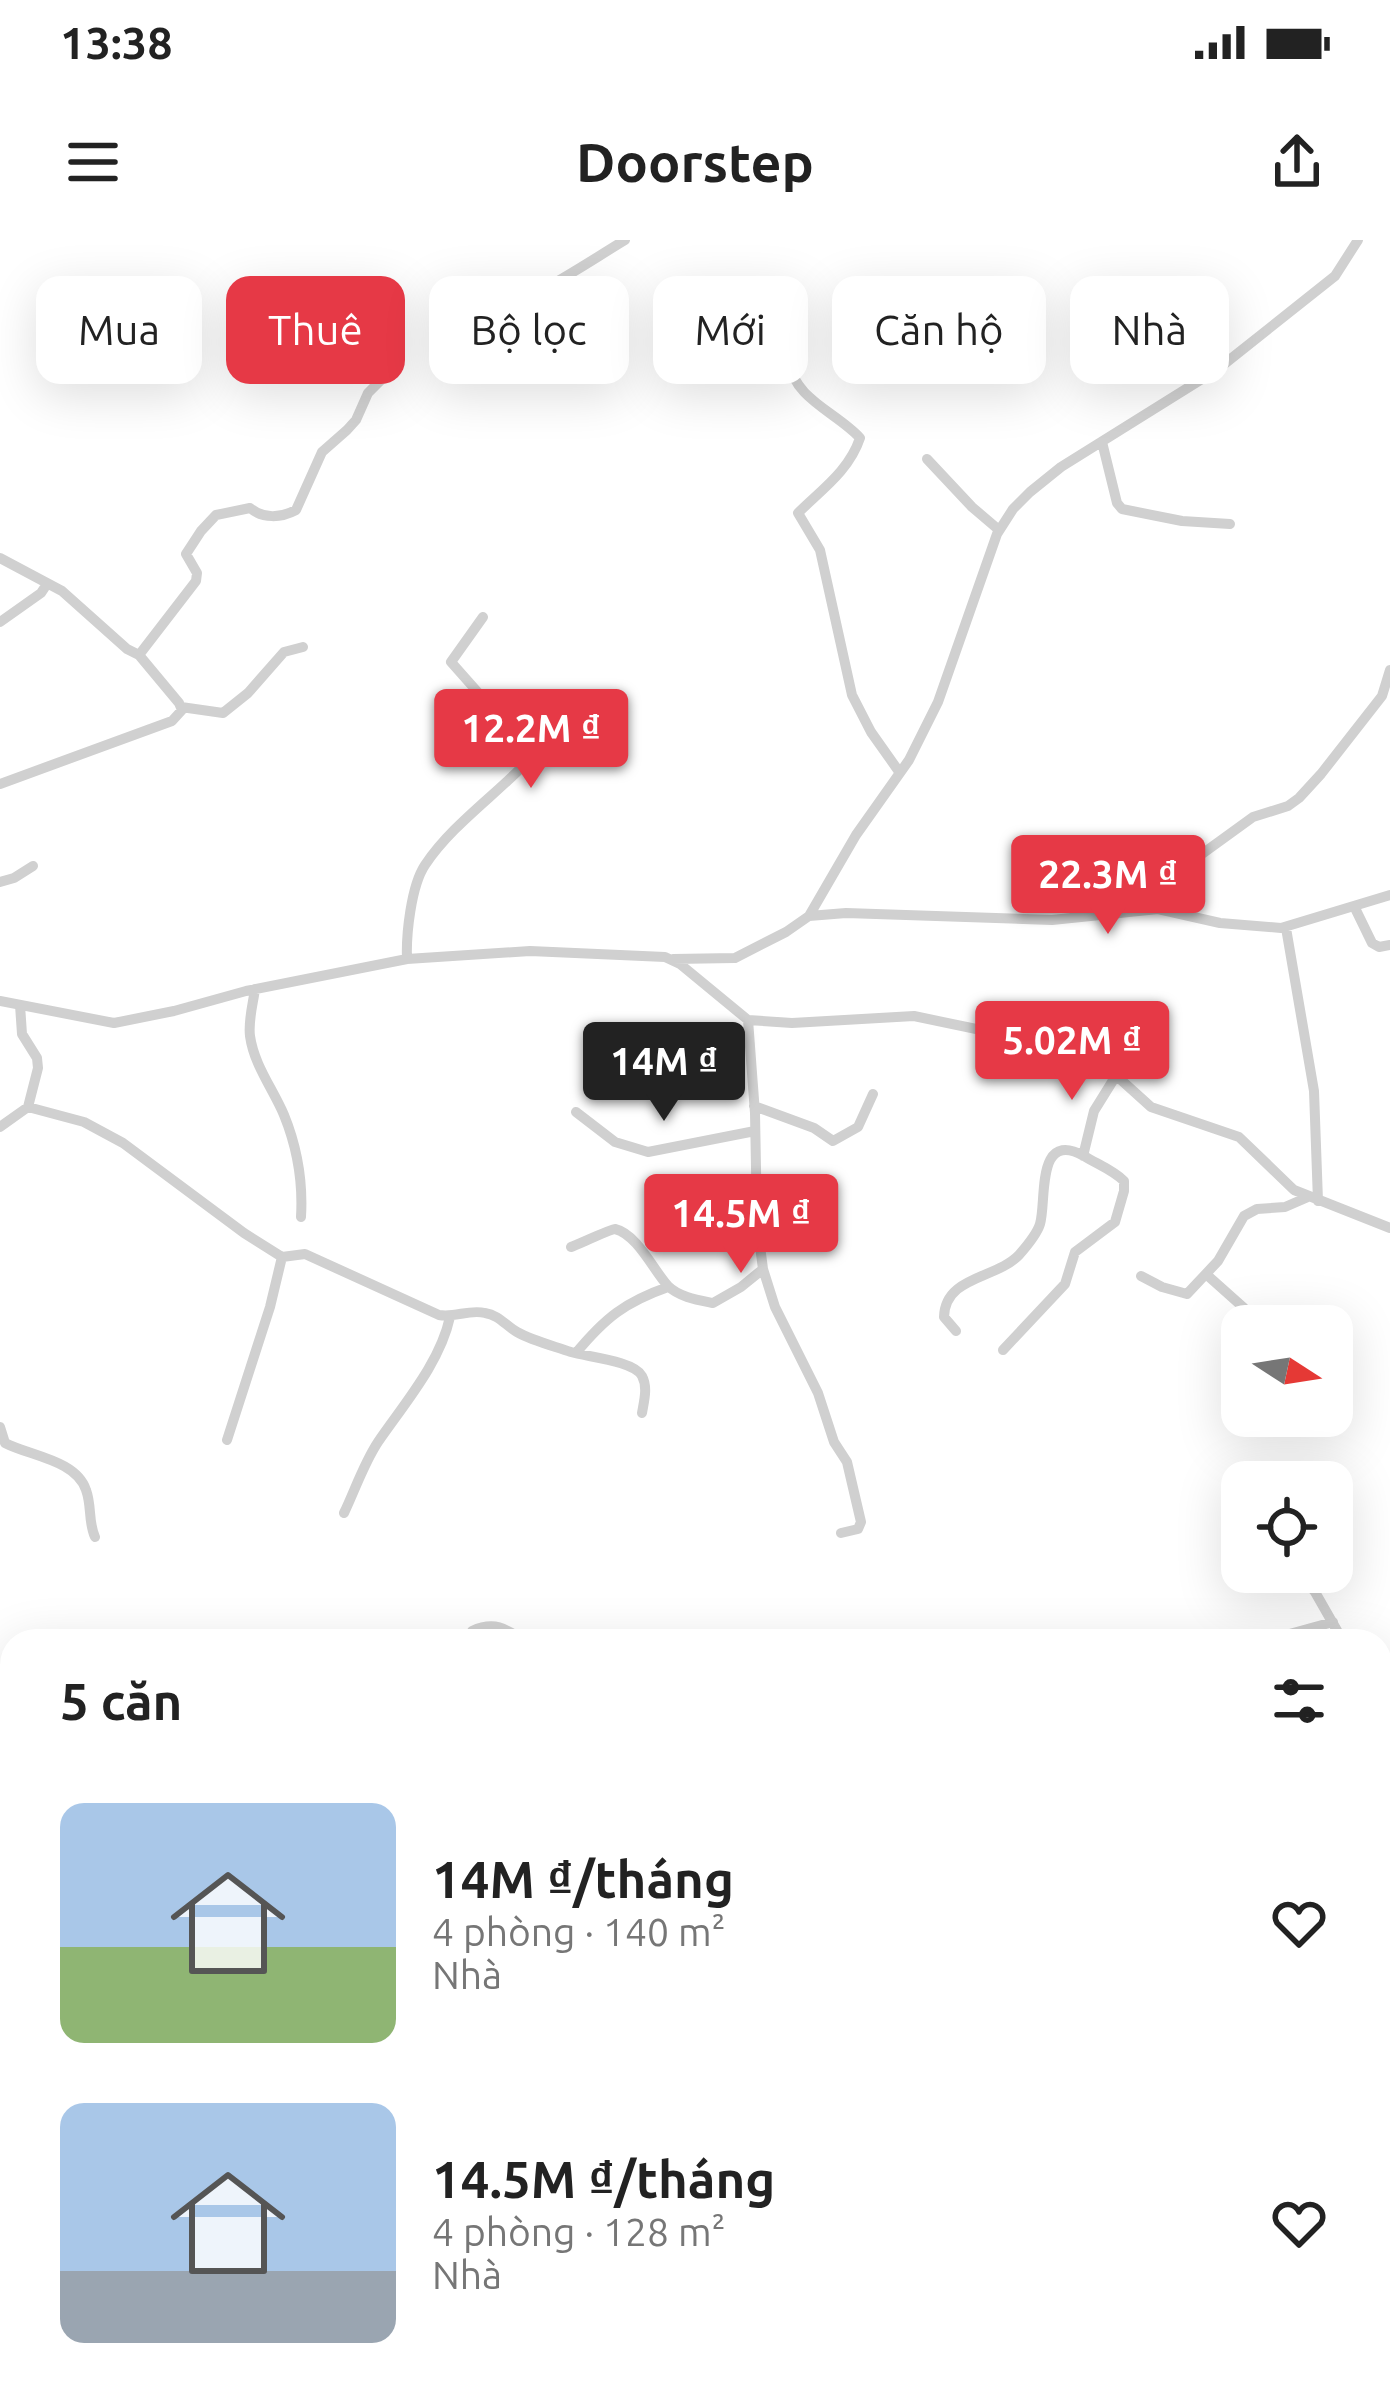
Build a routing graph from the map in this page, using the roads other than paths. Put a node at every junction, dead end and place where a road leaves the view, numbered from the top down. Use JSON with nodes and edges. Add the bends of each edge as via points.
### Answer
{"nodes":[{"id":1,"x":625,"y":240,"type":"edge"},
{"id":2,"x":1358,"y":240,"type":"edge"},
{"id":3,"x":565,"y":276,"type":"edge"},
{"id":4,"x":377,"y":384,"type":"edge"},
{"id":5,"x":797,"y":384,"type":"edge"},
{"id":6,"x":1102,"y":442,"type":"junction"},
{"id":7,"x":927,"y":459,"type":"dead end"},
{"id":8,"x":1230,"y":524,"type":"dead end"},
{"id":9,"x":999,"y":530,"type":"junction"},
{"id":10,"x":0,"y":558,"type":"edge"},
{"id":11,"x":47,"y":584,"type":"junction"},
{"id":12,"x":484,"y":617,"type":"dead end"},
{"id":13,"x":0,"y":622,"type":"edge"},
{"id":14,"x":303,"y":647,"type":"dead end"},
{"id":15,"x":140,"y":656,"type":"junction"},
{"id":16,"x":1390,"y":670,"type":"edge"},
{"id":17,"x":181,"y":707,"type":"junction"},
{"id":18,"x":900,"y":773,"type":"junction"},
{"id":19,"x":0,"y":784,"type":"edge"},
{"id":20,"x":33,"y":866,"type":"dead end"},
{"id":21,"x":0,"y":882,"type":"edge"},
{"id":22,"x":1390,"y":895,"type":"edge"},
{"id":23,"x":1354,"y":906,"type":"junction"},
{"id":24,"x":1167,"y":909,"type":"junction"},
{"id":25,"x":809,"y":916,"type":"junction"},
{"id":26,"x":1286,"y":928,"type":"junction"},
{"id":27,"x":1390,"y":945,"type":"edge"},
{"id":28,"x":407,"y":959,"type":"junction"},
{"id":29,"x":671,"y":959,"type":"junction"},
{"id":30,"x":255,"y":989,"type":"junction"},
{"id":31,"x":0,"y":1000,"type":"edge"},
{"id":32,"x":20,"y":1006,"type":"junction"},
{"id":33,"x":748,"y":1020,"type":"junction"},
{"id":34,"x":1117,"y":1074,"type":"junction"},
{"id":35,"x":873,"y":1094,"type":"dead end"},
{"id":36,"x":754,"y":1106,"type":"junction"},
{"id":37,"x":28,"y":1107,"type":"junction"},
{"id":38,"x":576,"y":1112,"type":"dead end"},
{"id":39,"x":0,"y":1127,"type":"edge"},
{"id":40,"x":754,"y":1131,"type":"junction"},
{"id":41,"x":1083,"y":1156,"type":"junction"},
{"id":42,"x":1313,"y":1199,"type":"junction"},
{"id":43,"x":301,"y":1217,"type":"dead end"},
{"id":44,"x":1390,"y":1228,"type":"edge"},
{"id":45,"x":571,"y":1247,"type":"dead end"},
{"id":46,"x":282,"y":1257,"type":"junction"},
{"id":47,"x":763,"y":1269,"type":"junction"},
{"id":48,"x":1207,"y":1275,"type":"junction"},
{"id":49,"x":1142,"y":1276,"type":"dead end"},
{"id":50,"x":668,"y":1286,"type":"junction"},
{"id":51,"x":1241,"y":1305,"type":"edge"},
{"id":52,"x":451,"y":1317,"type":"junction"},
{"id":53,"x":956,"y":1331,"type":"dead end"},
{"id":54,"x":1003,"y":1350,"type":"dead end"},
{"id":55,"x":576,"y":1353,"type":"junction"},
{"id":56,"x":642,"y":1413,"type":"dead end"},
{"id":57,"x":0,"y":1427,"type":"edge"},
{"id":58,"x":227,"y":1440,"type":"dead end"},
{"id":59,"x":344,"y":1513,"type":"dead end"},
{"id":60,"x":841,"y":1533,"type":"dead end"},
{"id":61,"x":95,"y":1537,"type":"dead end"},
{"id":62,"x":1317,"y":1593,"type":"edge"},
{"id":63,"x":1333,"y":1622,"type":"junction"},
{"id":64,"x":1308,"y":1629,"type":"edge"},
{"id":65,"x":1336,"y":1629,"type":"edge"}],
"edges":[{"from":1,"to":3,"type":"street"},
{"from":2,"to":6,"type":"street","via":[[1335,276],[1248,346]]},
{"from":4,"to":15,"type":"street","via":[[356,420],[322,452],[296,510],[221,512],[201,531],[186,554],[196,581]]},
{"from":5,"to":18,"type":"street","via":[[859,434],[845,466],[798,513],[817,542],[852,695]]},
{"from":6,"to":8,"type":"street","via":[[1122,509]]},
{"from":6,"to":9,"type":"street","via":[[1030,492]]},
{"from":7,"to":9,"type":"street"},
{"from":9,"to":18,"type":"street","via":[[938,702]]},
{"from":10,"to":11,"type":"street"},
{"from":11,"to":13,"type":"street"},
{"from":11,"to":15,"type":"street"},
{"from":12,"to":28,"type":"street","via":[[451,662],[532,751],[422,869]]},
{"from":14,"to":17,"type":"street","via":[[284,652],[223,713]]},
{"from":15,"to":17,"type":"street"},
{"from":16,"to":24,"type":"street","via":[[1382,695],[1308,789],[1184,867]]},
{"from":17,"to":19,"type":"street","via":[[172,722]]},
{"from":18,"to":25,"type":"street"},
{"from":20,"to":21,"type":"street"},
{"from":22,"to":23,"type":"street"},
{"from":23,"to":26,"type":"street"},
{"from":23,"to":27,"type":"street","via":[[1372,943]]},
{"from":24,"to":25,"type":"street","via":[[1052,920]]},
{"from":24,"to":26,"type":"street"},
{"from":25,"to":29,"type":"street","via":[[735,958]]},
{"from":26,"to":42,"type":"street","via":[[1314,1091]]},
{"from":28,"to":29,"type":"street","via":[[530,951]]},
{"from":28,"to":30,"type":"street"},
{"from":29,"to":33,"type":"street"},
{"from":30,"to":32,"type":"street","via":[[114,1023]]},
{"from":30,"to":43,"type":"street","via":[[250,1037],[286,1120]]},
{"from":31,"to":32,"type":"street"},
{"from":32,"to":37,"type":"street","via":[[22,1034],[38,1062]]},
{"from":33,"to":34,"type":"street","via":[[903,1016],[1070,1036],[1104,1052]]},
{"from":33,"to":36,"type":"street"},
{"from":34,"to":41,"type":"street","via":[[1094,1111]]},
{"from":34,"to":42,"type":"street","via":[[1163,1113],[1239,1137]]},
{"from":35,"to":36,"type":"street","via":[[858,1127],[833,1141]]},
{"from":36,"to":40,"type":"street"},
{"from":37,"to":39,"type":"street"},
{"from":37,"to":46,"type":"street","via":[[123,1143]]},
{"from":38,"to":40,"type":"street","via":[[614,1142],[648,1152]]},
{"from":40,"to":47,"type":"street"},
{"from":41,"to":53,"type":"street","via":[[1070,1150],[1050,1161],[1040,1226],[1019,1255],[946,1301],[944,1317]]},
{"from":41,"to":54,"type":"street","via":[[1124,1181],[1118,1218],[1075,1252],[1065,1284]]},
{"from":42,"to":44,"type":"street"},
{"from":42,"to":48,"type":"street","via":[[1250,1212]]},
{"from":45,"to":50,"type":"street","via":[[614,1229]]},
{"from":46,"to":52,"type":"street","via":[[311,1256]]},
{"from":46,"to":58,"type":"street"},
{"from":47,"to":50,"type":"street","via":[[716,1303]]},
{"from":47,"to":60,"type":"street","via":[[847,1462],[861,1522]]},
{"from":48,"to":49,"type":"street","via":[[1187,1294]]},
{"from":48,"to":51,"type":"street"},
{"from":50,"to":55,"type":"street","via":[[622,1306]]},
{"from":52,"to":55,"type":"street","via":[[493,1314],[515,1331]]},
{"from":52,"to":59,"type":"street"},
{"from":55,"to":56,"type":"street","via":[[640,1372]]},
{"from":57,"to":61,"type":"street","via":[[4,1443],[78,1474]]},
{"from":62,"to":63,"type":"street"},
{"from":63,"to":64,"type":"street"},
{"from":63,"to":65,"type":"street"}]}
